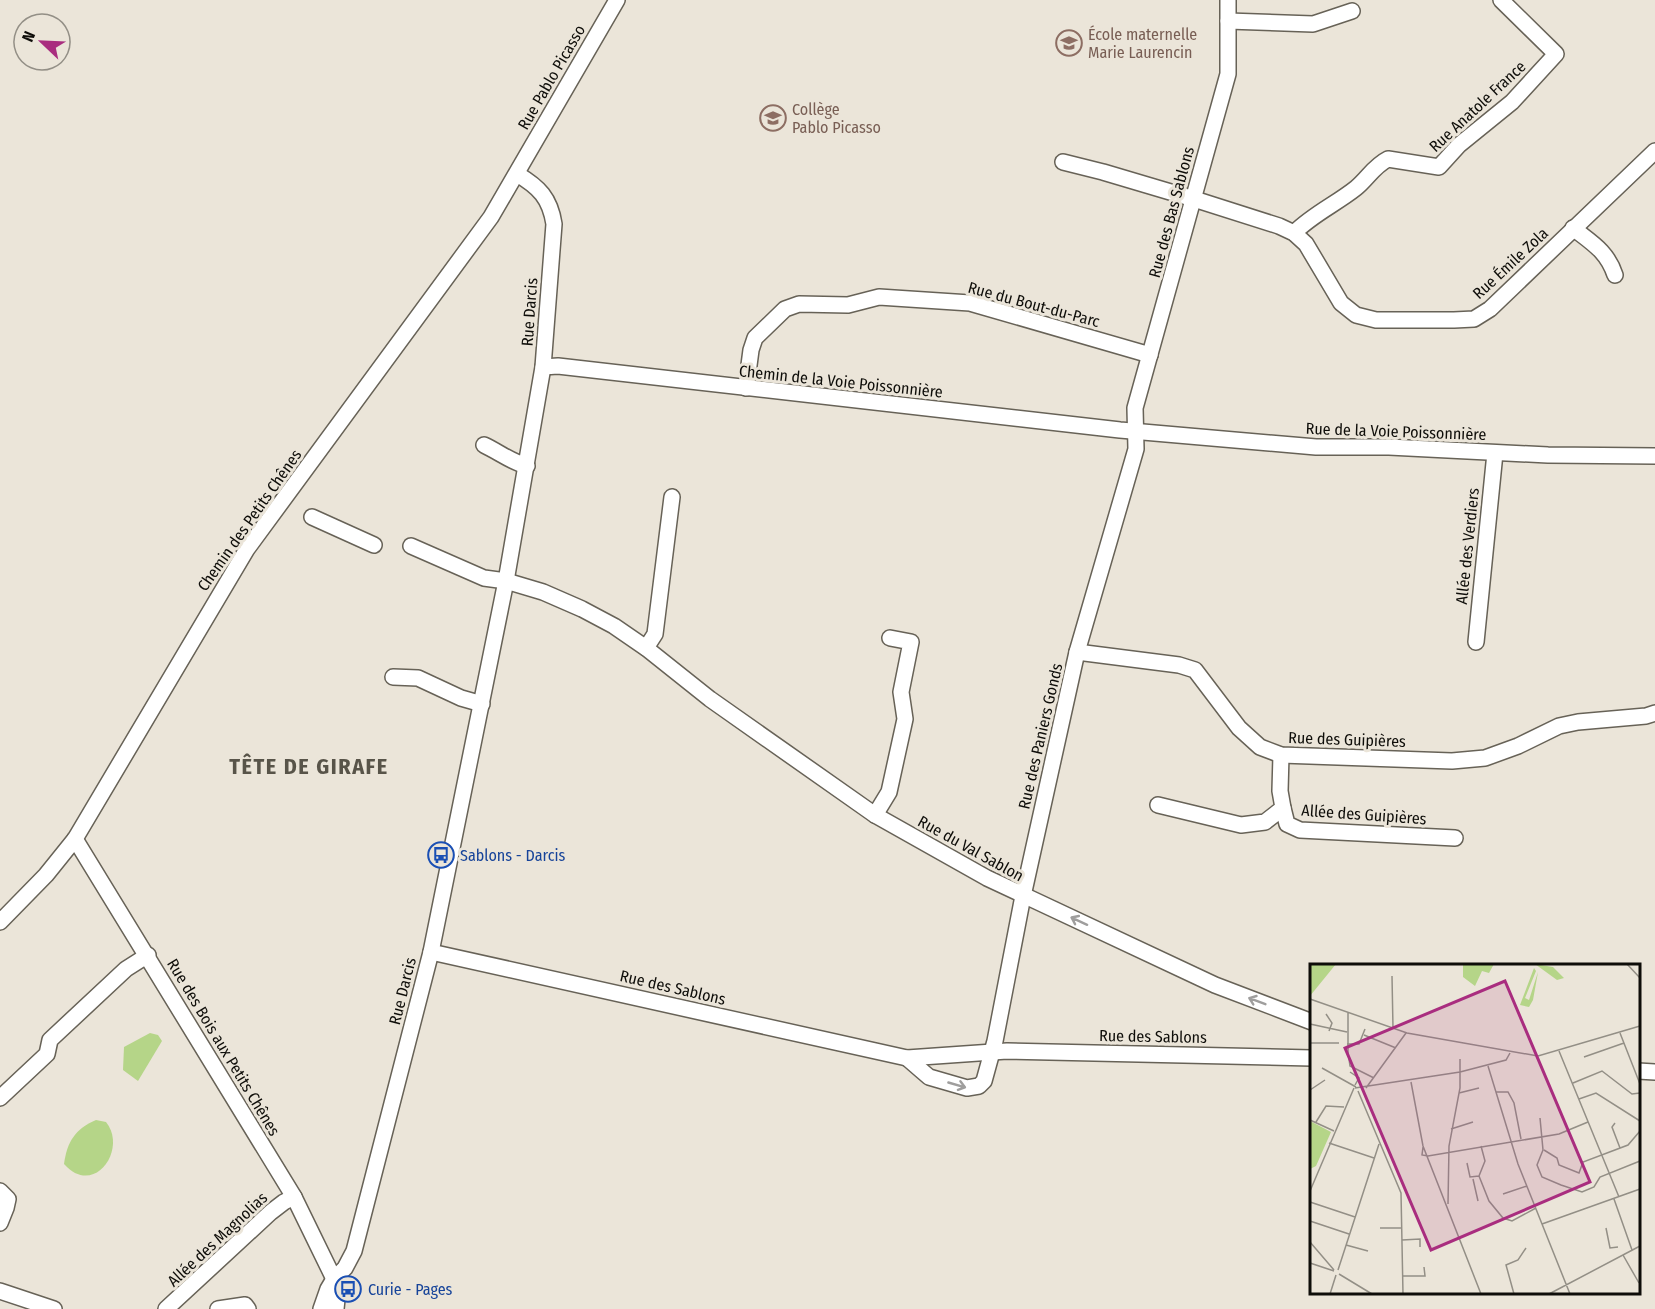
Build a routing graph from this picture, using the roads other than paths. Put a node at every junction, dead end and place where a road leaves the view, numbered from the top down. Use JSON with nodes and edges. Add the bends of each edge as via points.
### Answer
{"nodes":[{"id":1,"x":617,"y":0,"type":"edge"},
{"id":2,"x":1228,"y":0,"type":"edge"},
{"id":3,"x":1501,"y":0,"type":"edge"},
{"id":4,"x":1352,"y":10,"type":"dead end"},
{"id":5,"x":1228,"y":21,"type":"junction"},
{"id":6,"x":1655,"y":151,"type":"edge"},
{"id":7,"x":1063,"y":162,"type":"dead end"},
{"id":8,"x":517,"y":174,"type":"junction"},
{"id":9,"x":1194,"y":199,"type":"junction"},
{"id":10,"x":1573,"y":228,"type":"junction"},
{"id":11,"x":1294,"y":233,"type":"junction"},
{"id":12,"x":1615,"y":275,"type":"dead end"},
{"id":13,"x":1150,"y":355,"type":"junction"},
{"id":14,"x":543,"y":367,"type":"junction"},
{"id":15,"x":746,"y":388,"type":"junction"},
{"id":16,"x":1136,"y":431,"type":"junction"},
{"id":17,"x":484,"y":445,"type":"dead end"},
{"id":18,"x":1494,"y":453,"type":"junction"},
{"id":19,"x":1655,"y":456,"type":"edge"},
{"id":20,"x":527,"y":466,"type":"junction"},
{"id":21,"x":672,"y":497,"type":"dead end"},
{"id":22,"x":312,"y":517,"type":"dead end"},
{"id":23,"x":374,"y":545,"type":"dead end"},
{"id":24,"x":411,"y":546,"type":"dead end"},
{"id":25,"x":506,"y":582,"type":"junction"},
{"id":26,"x":890,"y":638,"type":"dead end"},
{"id":27,"x":1476,"y":642,"type":"dead end"},
{"id":28,"x":646,"y":648,"type":"junction"},
{"id":29,"x":1077,"y":652,"type":"junction"},
{"id":30,"x":393,"y":677,"type":"dead end"},
{"id":31,"x":482,"y":704,"type":"junction"},
{"id":32,"x":1652,"y":715,"type":"edge"},
{"id":33,"x":1281,"y":755,"type":"junction"},
{"id":34,"x":1158,"y":805,"type":"dead end"},
{"id":35,"x":1283,"y":808,"type":"junction"},
{"id":36,"x":875,"y":815,"type":"junction"},
{"id":37,"x":1455,"y":838,"type":"dead end"},
{"id":38,"x":75,"y":839,"type":"junction"},
{"id":39,"x":1023,"y":896,"type":"junction"},
{"id":40,"x":0,"y":921,"type":"edge"},
{"id":41,"x":431,"y":952,"type":"junction"},
{"id":42,"x":148,"y":955,"type":"junction"},
{"id":43,"x":1310,"y":1023,"type":"edge"},
{"id":44,"x":993,"y":1052,"type":"junction"},
{"id":45,"x":907,"y":1058,"type":"junction"},
{"id":46,"x":1310,"y":1058,"type":"edge"},
{"id":47,"x":1640,"y":1071,"type":"edge"},
{"id":48,"x":1655,"y":1072,"type":"edge"},
{"id":49,"x":0,"y":1098,"type":"edge"},
{"id":50,"x":0,"y":1191,"type":"edge"},
{"id":51,"x":294,"y":1197,"type":"junction"},
{"id":52,"x":0,"y":1223,"type":"edge"},
{"id":53,"x":334,"y":1279,"type":"junction"},
{"id":54,"x":0,"y":1291,"type":"edge"},
{"id":55,"x":54,"y":1309,"type":"edge"},
{"id":56,"x":166,"y":1309,"type":"edge"},
{"id":57,"x":218,"y":1309,"type":"edge"},
{"id":58,"x":248,"y":1309,"type":"edge"},
{"id":59,"x":321,"y":1309,"type":"edge"},
{"id":60,"x":336,"y":1309,"type":"edge"}],
"edges":[{"from":1,"to":8,"type":"street","name":"Rue Pablo Picasso"},
{"from":2,"to":5,"type":"street","name":"Rue des Bas Sablons"},
{"from":3,"to":11,"type":"street","name":"Rue Anatole France","via":[[1556,54],[1512,102],[1459,145],[1439,167],[1388,159],[1357,188],[1308,219]]},
{"from":4,"to":5,"type":"street","via":[[1312,24]]},
{"from":5,"to":9,"type":"street","name":"Rue des Bas Sablons","via":[[1228,74]]},
{"from":6,"to":10,"type":"street","name":"Rue Émile Zola"},
{"from":7,"to":9,"type":"street","name":"Rue Émile Zola"},
{"from":8,"to":14,"type":"street","name":"Rue Darcis","via":[[541,192],[551,207],[554,224]]},
{"from":8,"to":38,"type":"street","name":"Chemin des Petits Chênes","via":[[479,233],[247,549]]},
{"from":9,"to":11,"type":"street","name":"Rue Émile Zola"},
{"from":9,"to":13,"type":"street","name":"Rue des Bas Sablons"},
{"from":10,"to":11,"type":"street","name":"Rue Émile Zola","via":[[1490,309],[1474,319],[1454,320],[1376,320],[1356,315],[1341,303],[1306,244]]},
{"from":10,"to":12,"type":"street","name":"Rue Émile Zola","via":[[1602,242]]},
{"from":13,"to":15,"type":"street","name":"Rue du Bout-du-Parc","via":[[970,303],[879,297],[848,305],[799,304],[785,309],[755,338]]},
{"from":13,"to":16,"type":"street","name":"Rue des Bas Sablons","via":[[1135,408]]},
{"from":14,"to":15,"type":"street","name":"Chemin de la Voie Poissonnière"},
{"from":14,"to":20,"type":"street","name":"Rue Darcis"},
{"from":15,"to":16,"type":"street","name":"Chemin de la Voie Poissonnière"},
{"from":16,"to":18,"type":"street","name":"Rue de la Voie Poissonnière","via":[[1316,447]]},
{"from":16,"to":29,"type":"street","name":"Rue des Paniers Gonds","via":[[1136,449]]},
{"from":17,"to":20,"type":"street"},
{"from":18,"to":19,"type":"street","name":"Rue de la Voie Poissonnière"},
{"from":18,"to":27,"type":"street","name":"Allée des Verdiers"},
{"from":20,"to":25,"type":"street","name":"Rue Darcis"},
{"from":21,"to":28,"type":"street","via":[[655,634]]},
{"from":22,"to":23,"type":"street"},
{"from":24,"to":25,"type":"street","via":[[484,578]]},
{"from":25,"to":28,"type":"street","name":"Rue du Val Sablon","via":[[582,609]]},
{"from":25,"to":31,"type":"street","name":"Rue Darcis"},
{"from":26,"to":36,"type":"street","via":[[911,642],[901,692],[905,719],[889,792]]},
{"from":28,"to":36,"type":"street","name":"Rue du Val Sablon","via":[[710,699]]},
{"from":29,"to":33,"type":"street","name":"Rue des Guipières","via":[[1195,670],[1239,728],[1260,747]]},
{"from":29,"to":39,"type":"street","name":"Rue des Paniers Gonds"},
{"from":30,"to":31,"type":"street","via":[[418,678]]},
{"from":31,"to":41,"type":"street","name":"Rue Darcis"},
{"from":32,"to":33,"type":"street","name":"Rue des Guipières","via":[[1559,726],[1485,758],[1452,761]]},
{"from":33,"to":35,"type":"street","name":"Allée des Guipières"},
{"from":34,"to":35,"type":"street","name":"Allée des Guipières","via":[[1241,825],[1265,822]]},
{"from":35,"to":37,"type":"street","name":"Allée des Guipières","via":[[1287,824],[1300,830]]},
{"from":36,"to":39,"type":"street","name":"Rue du Val Sablon"},
{"from":38,"to":40,"type":"street","name":"Chemin des Petits Chênes"},
{"from":38,"to":42,"type":"street","name":"Rue des Bois aux Petits Chênes"},
{"from":43,"to":39,"type":"street","name":"Rue du Val Sablon","one_way":true,"via":[[1215,985]]},
{"from":39,"to":44,"type":"street","name":"Rue des Paniers Gonds"},
{"from":41,"to":45,"type":"street","name":"Rue des Sablons"},
{"from":41,"to":53,"type":"street","name":"Rue Darcis","via":[[354,1251]]},
{"from":42,"to":49,"type":"street","via":[[126,969],[50,1040],[47,1054]]},
{"from":42,"to":51,"type":"street","name":"Rue des Bois aux Petits Chênes"},
{"from":44,"to":45,"type":"street","name":"Rue des Sablons"},
{"from":45,"to":44,"type":"street","name":"Rue des Sablons","one_way":true,"via":[[928,1077],[968,1088],[984,1081]]},
{"from":44,"to":46,"type":"street","name":"Rue des Sablons"},
{"from":47,"to":48,"type":"street"},
{"from":50,"to":52,"type":"street","via":[[8,1199]]},
{"from":51,"to":53,"type":"street","name":"Rue des Bois aux Petits Chênes"},
{"from":51,"to":56,"type":"street","name":"Allée des Magnolias","via":[[271,1212]]},
{"from":53,"to":59,"type":"street","name":"Rue Darcis"},
{"from":53,"to":60,"type":"street"},
{"from":54,"to":55,"type":"street"},
{"from":57,"to":58,"type":"street","via":[[245,1305]]}]}
